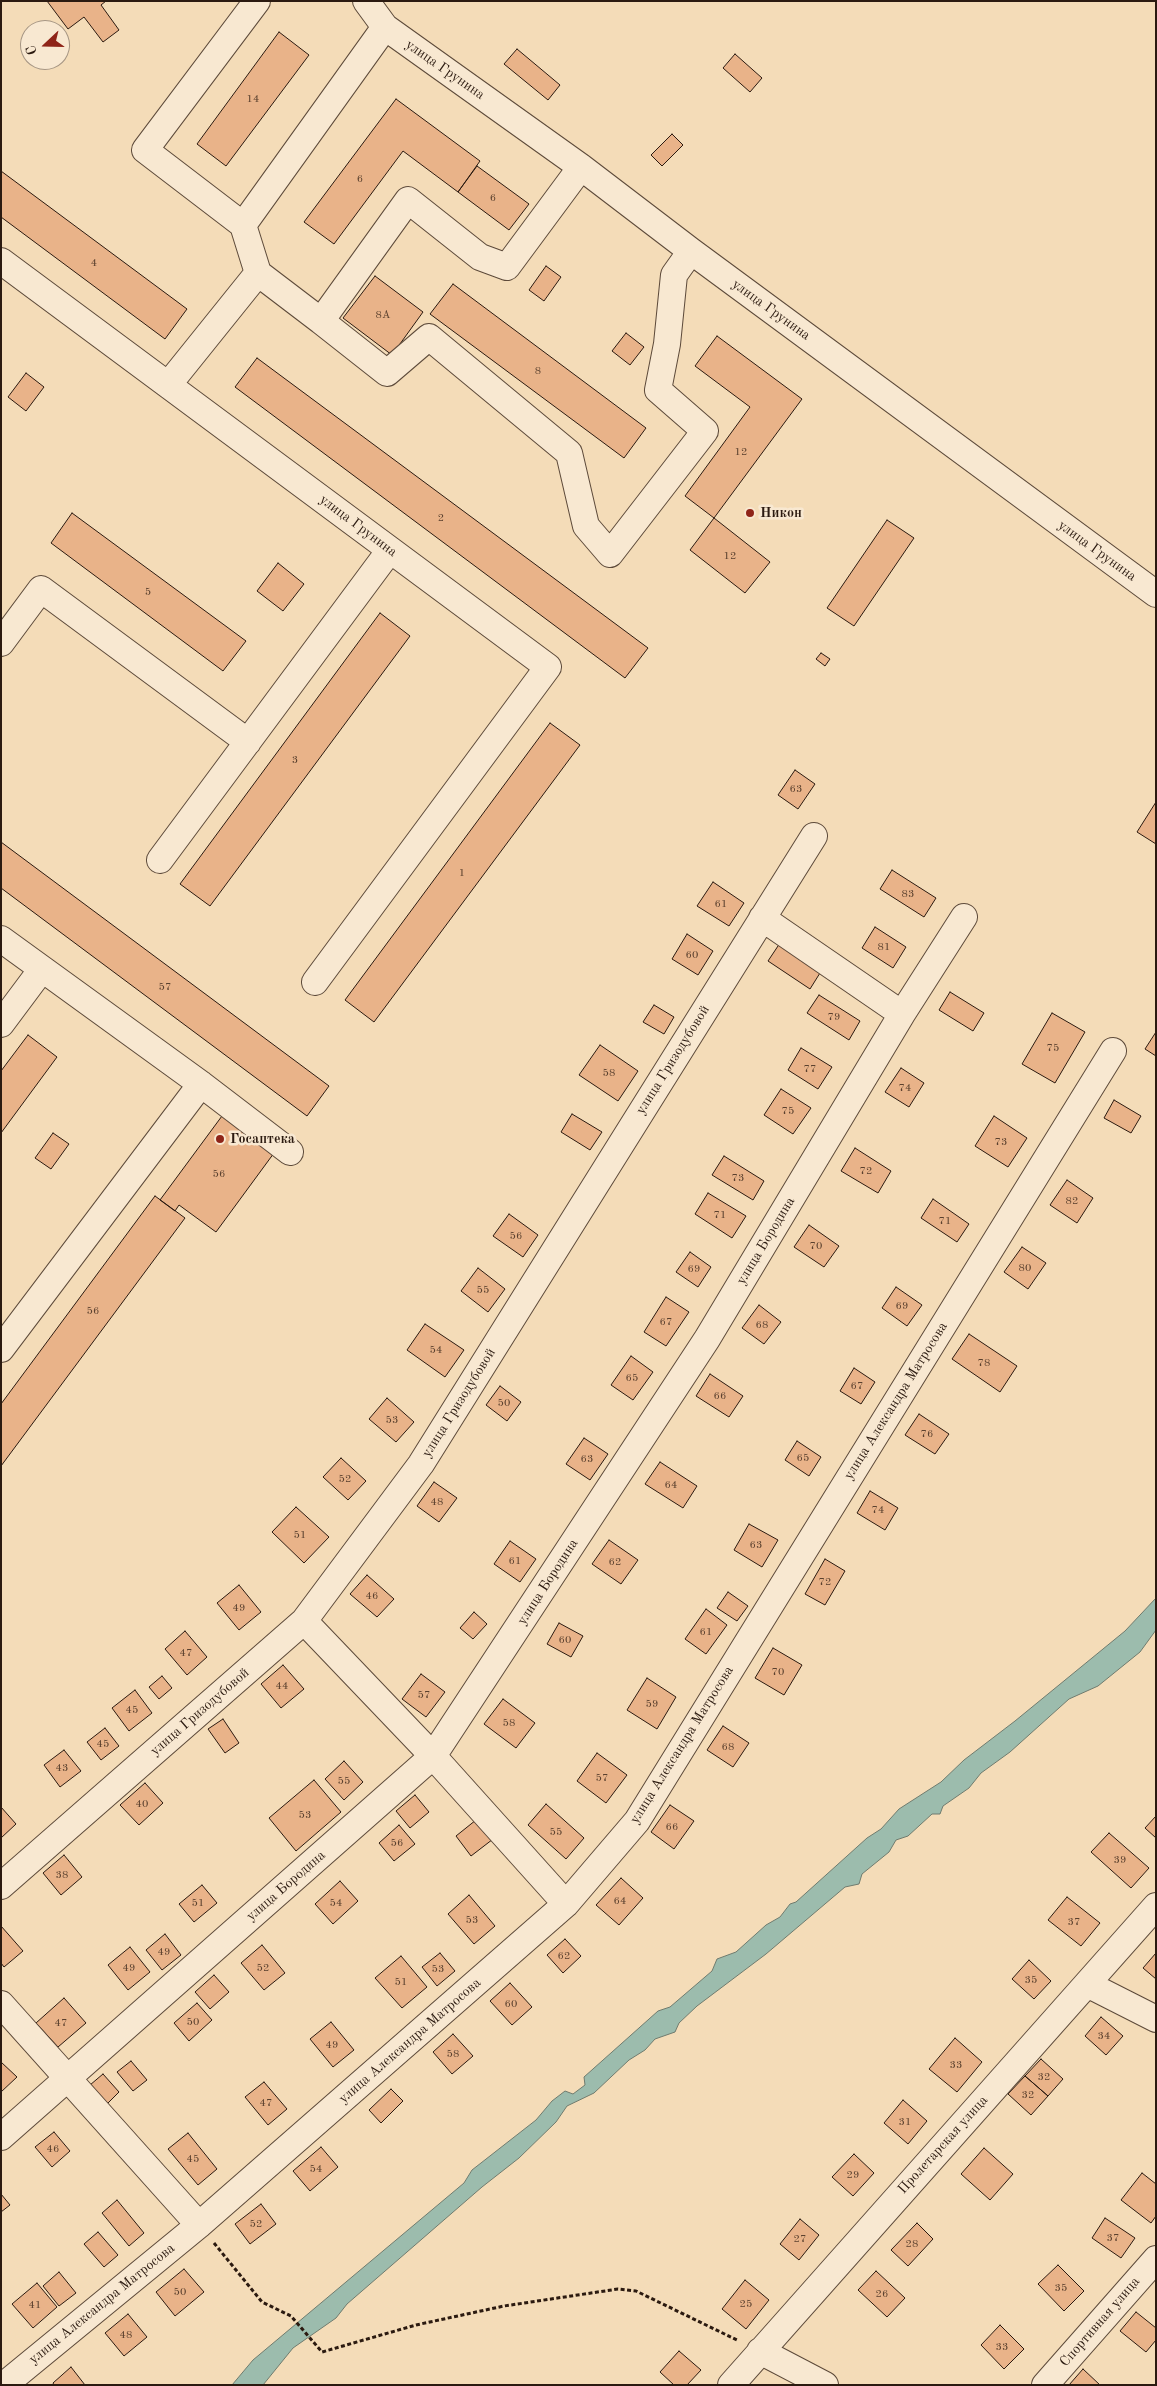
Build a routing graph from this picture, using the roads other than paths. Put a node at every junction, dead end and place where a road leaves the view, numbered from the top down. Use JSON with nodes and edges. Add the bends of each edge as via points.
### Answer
{"nodes":[{"id":1,"x":257,"y":1,"type":"edge"},
{"id":2,"x":366,"y":1,"type":"edge"},
{"id":3,"x":385,"y":28,"type":"junction"},
{"id":4,"x":581,"y":166,"type":"junction"},
{"id":5,"x":243,"y":225,"type":"junction"},
{"id":6,"x":691,"y":251,"type":"junction"},
{"id":7,"x":1,"y":261,"type":"edge"},
{"id":8,"x":258,"y":273,"type":"junction"},
{"id":9,"x":321,"y":321,"type":"junction"},
{"id":10,"x":168,"y":385,"type":"junction"},
{"id":11,"x":390,"y":550,"type":"junction"},
{"id":12,"x":1156,"y":594,"type":"edge"},
{"id":13,"x":1,"y":643,"type":"edge"},
{"id":14,"x":248,"y":742,"type":"junction"},
{"id":15,"x":814,"y":836,"type":"dead end"},
{"id":16,"x":160,"y":860,"type":"dead end"},
{"id":17,"x":964,"y":917,"type":"dead end"},
{"id":18,"x":762,"y":918,"type":"junction"},
{"id":19,"x":1,"y":940,"type":"edge"},
{"id":20,"x":42,"y":969,"type":"junction"},
{"id":21,"x":315,"y":982,"type":"dead end"},
{"id":22,"x":902,"y":1014,"type":"junction"},
{"id":23,"x":1,"y":1024,"type":"edge"},
{"id":24,"x":1113,"y":1051,"type":"dead end"},
{"id":25,"x":201,"y":1084,"type":"junction"},
{"id":26,"x":290,"y":1152,"type":"dead end"},
{"id":27,"x":1,"y":1349,"type":"edge"},
{"id":28,"x":304,"y":1621,"type":"junction"},
{"id":29,"x":433,"y":1756,"type":"junction"},
{"id":30,"x":1,"y":1886,"type":"edge"},
{"id":31,"x":566,"y":1904,"type":"junction"},
{"id":32,"x":1156,"y":1906,"type":"edge"},
{"id":33,"x":1087,"y":1984,"type":"junction"},
{"id":34,"x":1,"y":2004,"type":"edge"},
{"id":35,"x":1156,"y":2020,"type":"edge"},
{"id":36,"x":68,"y":2078,"type":"junction"},
{"id":37,"x":1,"y":2137,"type":"edge"},
{"id":38,"x":199,"y":2225,"type":"junction"},
{"id":39,"x":1156,"y":2259,"type":"edge"},
{"id":40,"x":760,"y":2351,"type":"junction"},
{"id":41,"x":4,"y":2385,"type":"edge"},
{"id":42,"x":730,"y":2385,"type":"edge"},
{"id":43,"x":825,"y":2385,"type":"edge"},
{"id":44,"x":1045,"y":2385,"type":"edge"}],
"edges":[{"from":1,"to":5,"type":"street","via":[[145,150]]},
{"from":2,"to":3,"type":"street","name":"улица Грунина"},
{"from":3,"to":4,"type":"street","name":"улица Грунина"},
{"from":3,"to":5,"type":"street"},
{"from":4,"to":6,"type":"street","name":"улица Грунина"},
{"from":4,"to":9,"type":"street","via":[[507,266],[480,257],[408,200]]},
{"from":5,"to":8,"type":"street"},
{"from":6,"to":9,"type":"street","via":[[674,276],[667,344],[658,390],[705,431],[610,554],[586,526],[569,453],[429,337],[387,373]]},
{"from":6,"to":12,"type":"street","name":"улица Грунина"},
{"from":7,"to":10,"type":"street","name":"улица Грунина"},
{"from":8,"to":9,"type":"street"},
{"from":8,"to":10,"type":"street"},
{"from":10,"to":11,"type":"street","name":"улица Грунина"},
{"from":11,"to":14,"type":"street"},
{"from":11,"to":21,"type":"street","name":"улица Грунина","via":[[548,668]]},
{"from":13,"to":14,"type":"street","via":[[41,589]]},
{"from":14,"to":16,"type":"street"},
{"from":15,"to":18,"type":"street","name":"улица Гризодубовой"},
{"from":17,"to":22,"type":"street","name":"улица Бородина"},
{"from":18,"to":22,"type":"street"},
{"from":18,"to":28,"type":"street","name":"улица Гризодубовой","via":[[421,1464]]},
{"from":19,"to":20,"type":"street"},
{"from":20,"to":23,"type":"street"},
{"from":20,"to":25,"type":"street"},
{"from":22,"to":29,"type":"street","name":"улица Бородина","via":[[707,1339]]},
{"from":24,"to":31,"type":"street","name":"улица Александра Матросова","via":[[637,1821]]},
{"from":25,"to":26,"type":"street"},
{"from":25,"to":27,"type":"street"},
{"from":28,"to":29,"type":"street"},
{"from":28,"to":30,"type":"street","name":"улица Гризодубовой"},
{"from":29,"to":31,"type":"street"},
{"from":29,"to":36,"type":"street","name":"улица Бородина"},
{"from":31,"to":38,"type":"street","name":"улица Александра Матросова"},
{"from":32,"to":33,"type":"street","name":"Пролетарская улица"},
{"from":33,"to":35,"type":"street"},
{"from":33,"to":40,"type":"street","name":"Пролетарская улица"},
{"from":34,"to":36,"type":"street"},
{"from":36,"to":37,"type":"street","name":"улица Бородина"},
{"from":36,"to":38,"type":"street"},
{"from":38,"to":41,"type":"street","name":"улица Александра Матросова"},
{"from":39,"to":44,"type":"street","name":"Спортивная улица"},
{"from":40,"to":42,"type":"street","name":"Пролетарская улица"},
{"from":40,"to":43,"type":"street"}]}
